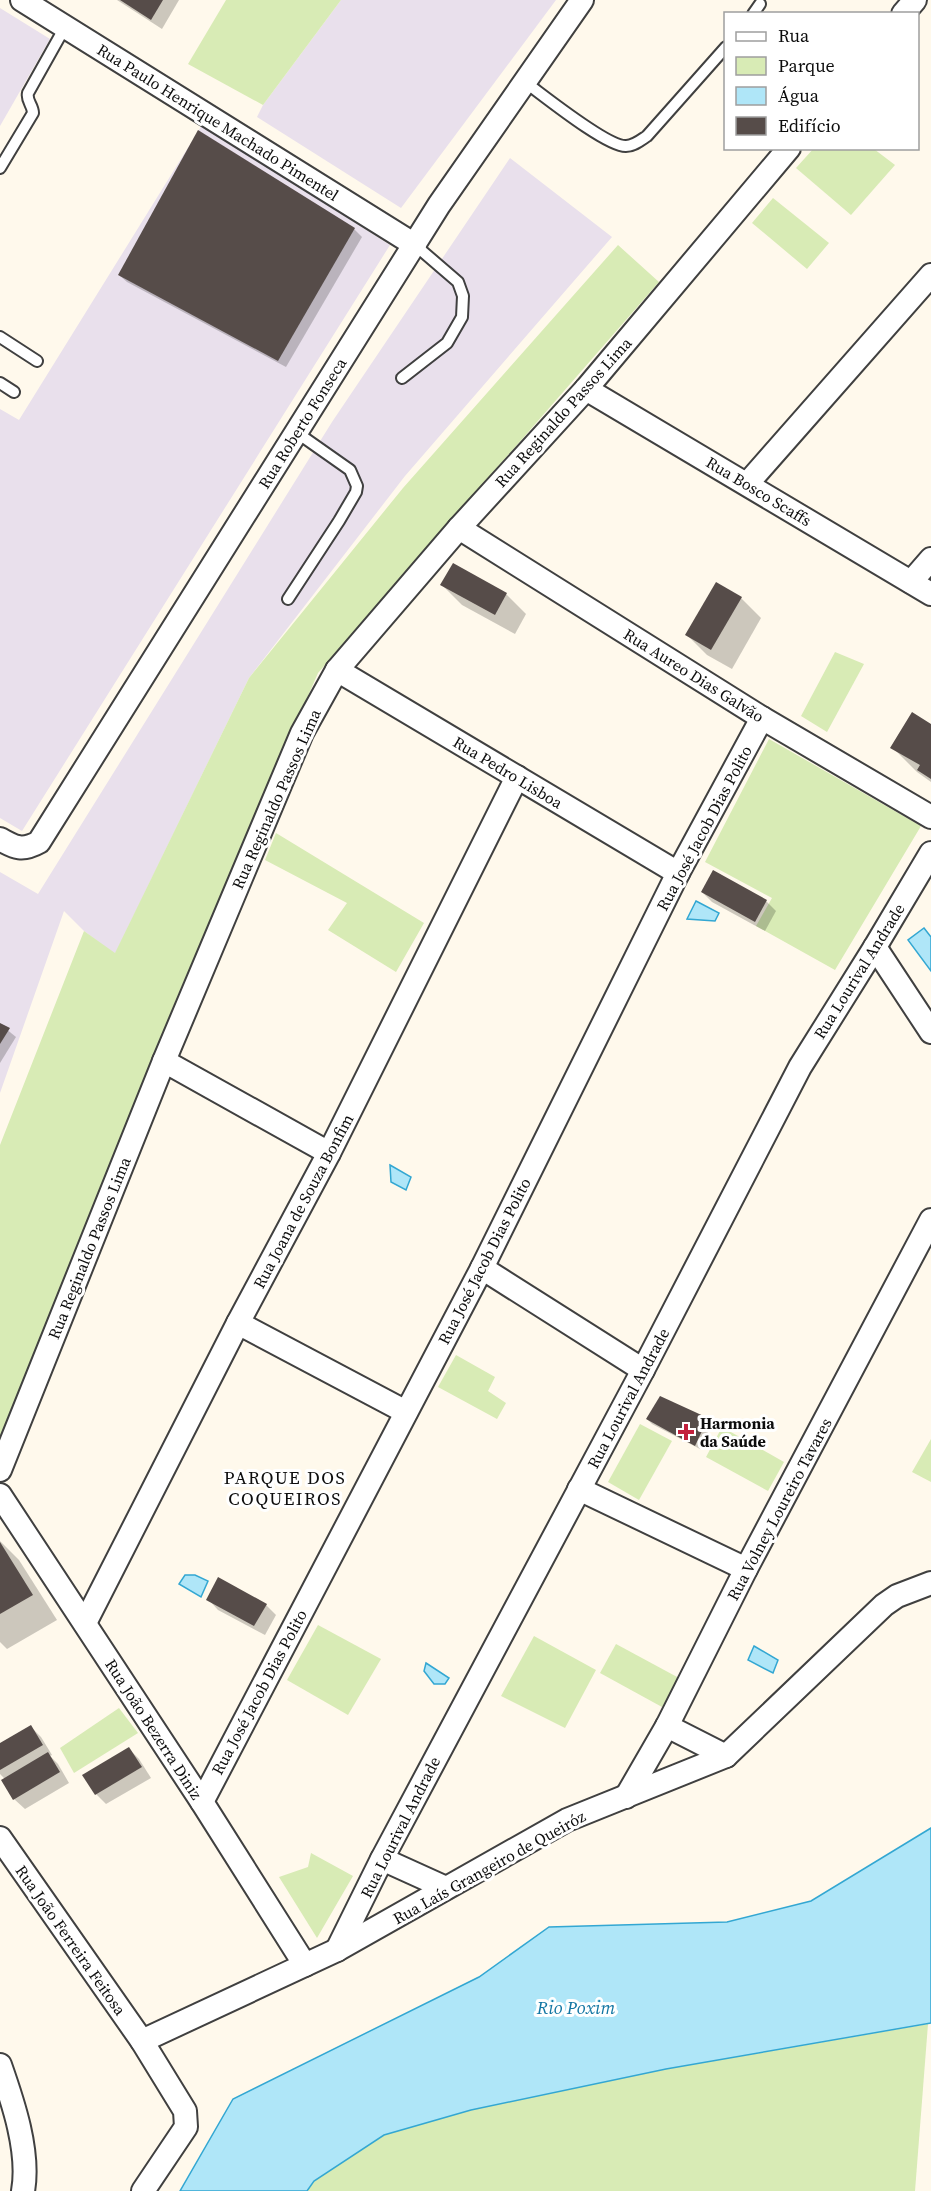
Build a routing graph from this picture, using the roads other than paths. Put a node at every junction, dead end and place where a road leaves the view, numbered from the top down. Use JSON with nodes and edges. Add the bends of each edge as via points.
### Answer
{"nodes":[{"id":1,"x":22,"y":0,"type":"edge"},
{"id":2,"x":582,"y":0,"type":"edge"},
{"id":3,"x":915,"y":0,"type":"edge"},
{"id":4,"x":760,"y":4,"type":"dead end"},
{"id":5,"x":754,"y":12,"type":"edge"},
{"id":6,"x":905,"y":12,"type":"edge"},
{"id":7,"x":65,"y":27,"type":"junction"},
{"id":8,"x":724,"y":49,"type":"edge"},
{"id":9,"x":525,"y":82,"type":"junction"},
{"id":10,"x":787,"y":150,"type":"edge"},
{"id":11,"x":0,"y":168,"type":"edge"},
{"id":12,"x":415,"y":245,"type":"junction"},
{"id":13,"x":931,"y":275,"type":"edge"},
{"id":14,"x":0,"y":338,"type":"edge"},
{"id":15,"x":37,"y":361,"type":"dead end"},
{"id":16,"x":402,"y":378,"type":"dead end"},
{"id":17,"x":0,"y":383,"type":"edge"},
{"id":18,"x":586,"y":389,"type":"junction"},
{"id":19,"x":14,"y":392,"type":"dead end"},
{"id":20,"x":296,"y":432,"type":"junction"},
{"id":21,"x":747,"y":484,"type":"junction"},
{"id":22,"x":459,"y":528,"type":"junction"},
{"id":23,"x":931,"y":560,"type":"edge"},
{"id":24,"x":911,"y":582,"type":"junction"},
{"id":25,"x":931,"y":594,"type":"edge"},
{"id":26,"x":288,"y":598,"type":"dead end"},
{"id":27,"x":337,"y":670,"type":"junction"},
{"id":28,"x":762,"y":718,"type":"junction"},
{"id":29,"x":517,"y":777,"type":"junction"},
{"id":30,"x":931,"y":817,"type":"edge"},
{"id":31,"x":0,"y":839,"type":"edge"},
{"id":32,"x":931,"y":853,"type":"edge"},
{"id":33,"x":678,"y":873,"type":"junction"},
{"id":34,"x":875,"y":947,"type":"junction"},
{"id":35,"x":931,"y":1032,"type":"edge"},
{"id":36,"x":164,"y":1061,"type":"junction"},
{"id":37,"x":329,"y":1153,"type":"junction"},
{"id":38,"x":931,"y":1220,"type":"edge"},
{"id":39,"x":482,"y":1268,"type":"junction"},
{"id":40,"x":238,"y":1323,"type":"junction"},
{"id":41,"x":643,"y":1370,"type":"junction"},
{"id":42,"x":406,"y":1412,"type":"junction"},
{"id":43,"x":0,"y":1470,"type":"edge"},
{"id":44,"x":579,"y":1489,"type":"junction"},
{"id":45,"x":0,"y":1495,"type":"edge"},
{"id":46,"x":746,"y":1569,"type":"junction"},
{"id":47,"x":931,"y":1583,"type":"edge"},
{"id":48,"x":85,"y":1623,"type":"junction"},
{"id":49,"x":667,"y":1726,"type":"junction"},
{"id":50,"x":726,"y":1756,"type":"junction"},
{"id":51,"x":626,"y":1797,"type":"junction"},
{"id":52,"x":202,"y":1802,"type":"junction"},
{"id":53,"x":0,"y":1838,"type":"edge"},
{"id":54,"x":382,"y":1859,"type":"junction"},
{"id":55,"x":446,"y":1888,"type":"junction"},
{"id":56,"x":337,"y":1950,"type":"junction"},
{"id":57,"x":305,"y":1965,"type":"junction"},
{"id":58,"x":142,"y":2042,"type":"junction"},
{"id":59,"x":0,"y":2066,"type":"edge"},
{"id":60,"x":23,"y":2191,"type":"edge"},
{"id":61,"x":143,"y":2191,"type":"edge"}],
"edges":[{"from":1,"to":7,"type":"street","name":"Rua Paulo Henrique Machado Pimentel"},
{"from":2,"to":9,"type":"street","name":"Rua Roberto Fonseca"},
{"from":3,"to":6,"type":"street"},
{"from":4,"to":5,"type":"lane"},
{"from":7,"to":11,"type":"lane","via":[[28,93],[33,113]]},
{"from":7,"to":12,"type":"street","name":"Rua Paulo Henrique Machado Pimentel"},
{"from":8,"to":9,"type":"lane","via":[[647,136],[626,146],[598,135]]},
{"from":9,"to":12,"type":"street","name":"Rua Roberto Fonseca"},
{"from":10,"to":18,"type":"street","name":"Rua Reginaldo Passos Lima"},
{"from":12,"to":16,"type":"lane","via":[[458,282],[463,296],[462,317],[447,343]]},
{"from":12,"to":20,"type":"street","name":"Rua Roberto Fonseca"},
{"from":13,"to":21,"type":"street"},
{"from":14,"to":15,"type":"lane"},
{"from":17,"to":19,"type":"lane"},
{"from":18,"to":21,"type":"street","name":"Rua Bosco Scaffs"},
{"from":18,"to":22,"type":"street","name":"Rua Reginaldo Passos Lima"},
{"from":20,"to":26,"type":"lane","via":[[350,470],[357,486],[339,521]]},
{"from":20,"to":31,"type":"street","name":"Rua Roberto Fonseca","via":[[39,842],[29,848],[15,848]]},
{"from":21,"to":24,"type":"street","name":"Rua Bosco Scaffs"},
{"from":22,"to":27,"type":"street","name":"Rua Reginaldo Passos Lima"},
{"from":22,"to":28,"type":"street","name":"Rua Aureo Dias Galvão"},
{"from":23,"to":24,"type":"street"},
{"from":24,"to":25,"type":"street","name":"Rua Bosco Scaffs"},
{"from":27,"to":29,"type":"street","name":"Rua Pedro Lisboa"},
{"from":27,"to":36,"type":"street","name":"Rua Reginaldo Passos Lima","via":[[302,733]]},
{"from":28,"to":30,"type":"street","name":"Rua Aureo Dias Galvão"},
{"from":28,"to":33,"type":"street","name":"Rua José Jacob Dias Polito"},
{"from":29,"to":33,"type":"street","name":"Rua Pedro Lisboa"},
{"from":29,"to":37,"type":"street","name":"Rua Joana de Souza Bonfim"},
{"from":32,"to":34,"type":"street","name":"Rua Lourival Andrade"},
{"from":33,"to":39,"type":"street","name":"Rua José Jacob Dias Polito"},
{"from":34,"to":35,"type":"street"},
{"from":34,"to":41,"type":"street","name":"Rua Lourival Andrade","via":[[800,1067]]},
{"from":36,"to":37,"type":"street"},
{"from":36,"to":43,"type":"street","name":"Rua Reginaldo Passos Lima"},
{"from":37,"to":40,"type":"street","name":"Rua Joana de Souza Bonfim"},
{"from":38,"to":46,"type":"street","name":"Rua Volney Loureiro Tavares"},
{"from":39,"to":41,"type":"street"},
{"from":39,"to":42,"type":"street","name":"Rua José Jacob Dias Polito"},
{"from":40,"to":42,"type":"street"},
{"from":40,"to":48,"type":"street","name":"Rua Joana de Souza Bonfim"},
{"from":41,"to":44,"type":"street","name":"Rua Lourival Andrade"},
{"from":42,"to":52,"type":"street","name":"Rua José Jacob Dias Polito"},
{"from":44,"to":46,"type":"street"},
{"from":44,"to":54,"type":"street","name":"Rua Lourival Andrade"},
{"from":45,"to":48,"type":"street","name":"Rua João Bezerra Diniz"},
{"from":46,"to":49,"type":"street","name":"Rua Volney Loureiro Tavares"},
{"from":47,"to":50,"type":"street","name":"Rua Laís Grangeiro de Queiróz","via":[[884,1605]]},
{"from":48,"to":52,"type":"street","name":"Rua João Bezerra Diniz"},
{"from":49,"to":50,"type":"street"},
{"from":49,"to":51,"type":"street","name":"Rua Volney Loureiro Tavares"},
{"from":50,"to":51,"type":"street","name":"Rua Laís Grangeiro de Queiróz"},
{"from":51,"to":55,"type":"street","name":"Rua Laís Grangeiro de Queiróz","via":[[567,1820]]},
{"from":52,"to":57,"type":"street","name":"Rua João Bezerra Diniz"},
{"from":53,"to":58,"type":"street","name":"Rua João Ferreira Feitosa"},
{"from":54,"to":55,"type":"street"},
{"from":54,"to":56,"type":"street","name":"Rua Lourival Andrade"},
{"from":55,"to":56,"type":"street","name":"Rua Laís Grangeiro de Queiróz"},
{"from":56,"to":57,"type":"street","name":"Rua Laís Grangeiro de Queiróz"},
{"from":57,"to":58,"type":"street","name":"Rua Laís Grangeiro de Queiróz"},
{"from":58,"to":61,"type":"street","name":"Rua João Ferreira Feitosa","via":[[187,2118],[186,2127]]},
{"from":59,"to":60,"type":"street","via":[[15,2111],[23,2155]]}]}
